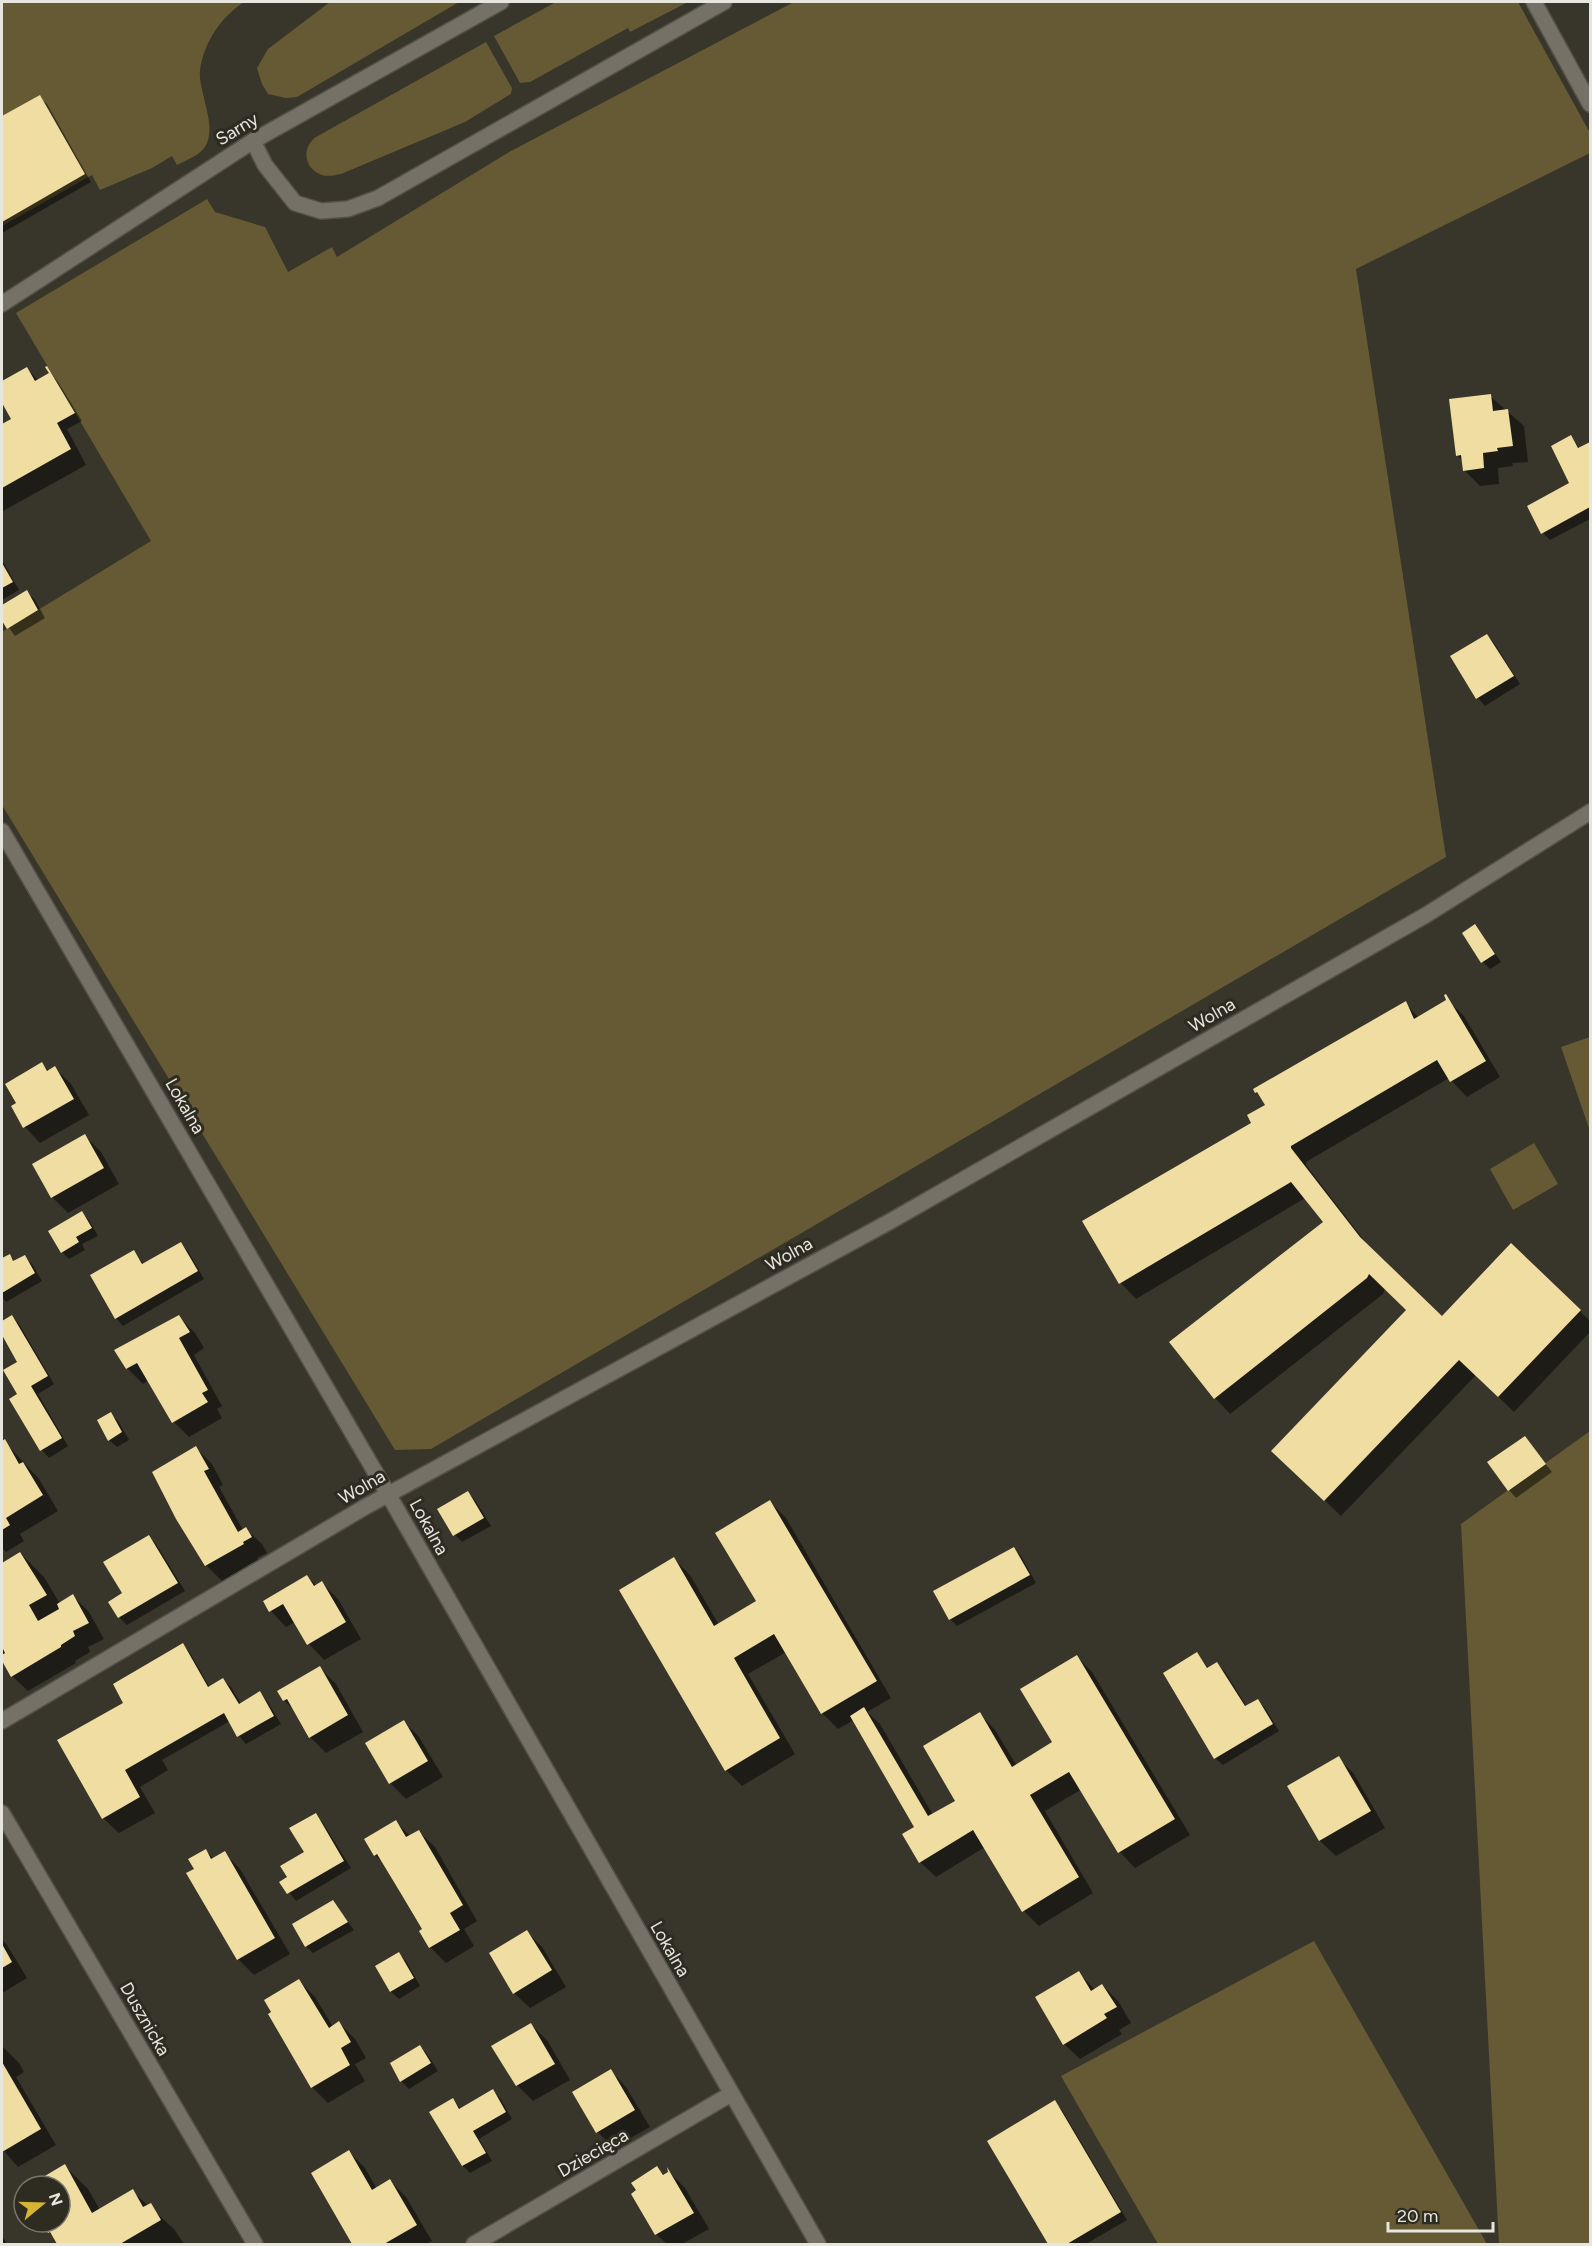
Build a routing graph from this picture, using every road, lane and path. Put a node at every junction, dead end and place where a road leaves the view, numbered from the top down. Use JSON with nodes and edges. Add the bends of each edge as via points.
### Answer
{"nodes":[{"id":1,"x":501,"y":2,"type":"edge"},
{"id":2,"x":724,"y":2,"type":"edge"},
{"id":3,"x":1534,"y":2,"type":"edge"},
{"id":4,"x":1590,"y":104,"type":"edge"},
{"id":5,"x":253,"y":141,"type":"junction"},
{"id":6,"x":2,"y":304,"type":"edge"},
{"id":7,"x":1590,"y":812,"type":"edge"},
{"id":8,"x":2,"y":831,"type":"edge"},
{"id":9,"x":388,"y":1494,"type":"junction"},
{"id":10,"x":2,"y":1721,"type":"edge"},
{"id":11,"x":2,"y":1813,"type":"edge"},
{"id":12,"x":731,"y":2094,"type":"junction"},
{"id":13,"x":255,"y":2244,"type":"edge"},
{"id":14,"x":474,"y":2244,"type":"edge"},
{"id":15,"x":818,"y":2244,"type":"edge"}],
"edges":[{"from":1,"to":5,"type":"street","name":"Sarny"},
{"from":2,"to":5,"type":"street","via":[[378,198],[348,210],[321,211],[295,203],[265,165]]},
{"from":3,"to":4,"type":"street"},
{"from":5,"to":6,"type":"street","name":"Sarny"},
{"from":7,"to":9,"type":"street","name":"Wolna","via":[[1426,915],[889,1222]]},
{"from":8,"to":9,"type":"street","name":"Lokalna"},
{"from":9,"to":10,"type":"street","name":"Wolna"},
{"from":9,"to":12,"type":"street","name":"Lokalna"},
{"from":11,"to":13,"type":"street","name":"Dusznicka"},
{"from":12,"to":14,"type":"street","name":"Dziecięca"},
{"from":12,"to":15,"type":"street","name":"Lokalna"}]}
